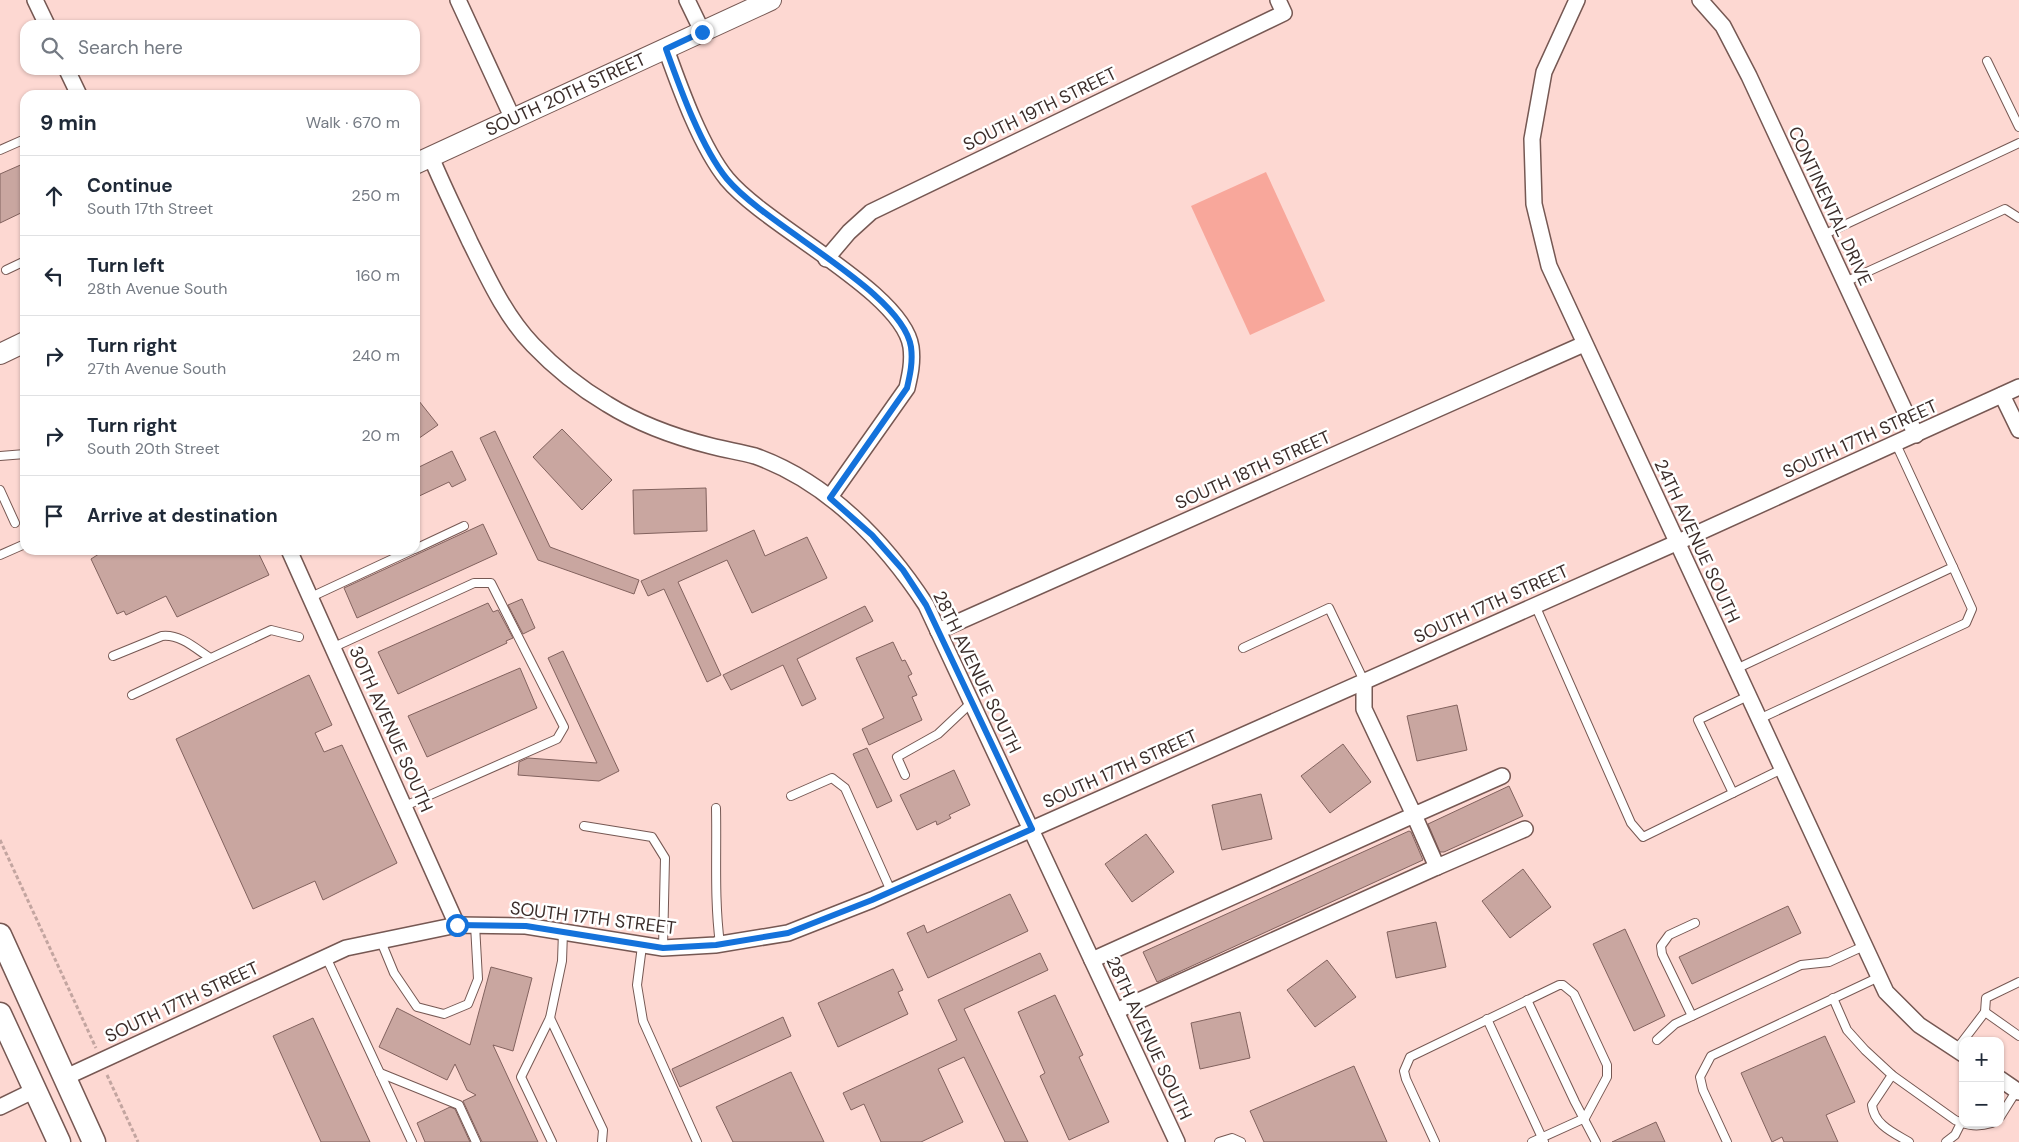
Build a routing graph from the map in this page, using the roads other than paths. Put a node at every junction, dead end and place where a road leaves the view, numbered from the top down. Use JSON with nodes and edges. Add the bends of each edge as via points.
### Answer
{"nodes":[{"id":1,"x":35,"y":0,"type":"edge"},
{"id":2,"x":458,"y":0,"type":"edge"},
{"id":3,"x":688,"y":0,"type":"edge"},
{"id":4,"x":771,"y":0,"type":"edge"},
{"id":5,"x":1577,"y":0,"type":"edge"},
{"id":6,"x":1700,"y":0,"type":"edge"},
{"id":7,"x":1281,"y":6,"type":"edge"},
{"id":8,"x":44,"y":20,"type":"edge"},
{"id":9,"x":702,"y":32,"type":"junction"},
{"id":10,"x":666,"y":49,"type":"junction"},
{"id":11,"x":1987,"y":61,"type":"dead end"},
{"id":12,"x":69,"y":75,"type":"edge"},
{"id":13,"x":77,"y":90,"type":"edge"},
{"id":14,"x":513,"y":119,"type":"junction"},
{"id":15,"x":2019,"y":127,"type":"edge"},
{"id":16,"x":20,"y":141,"type":"edge"},
{"id":17,"x":2019,"y":143,"type":"edge"},
{"id":18,"x":0,"y":150,"type":"edge"},
{"id":19,"x":423,"y":160,"type":"edge"},
{"id":20,"x":2019,"y":218,"type":"edge"},
{"id":21,"x":1823,"y":235,"type":"junction"},
{"id":22,"x":826,"y":259,"type":"junction"},
{"id":23,"x":20,"y":263,"type":"edge"},
{"id":24,"x":6,"y":270,"type":"dead end"},
{"id":25,"x":1845,"y":282,"type":"junction"},
{"id":26,"x":20,"y":344,"type":"edge"},
{"id":27,"x":1584,"y":344,"type":"junction"},
{"id":28,"x":0,"y":354,"type":"edge"},
{"id":29,"x":2019,"y":387,"type":"edge"},
{"id":30,"x":2002,"y":395,"type":"junction"},
{"id":31,"x":2019,"y":430,"type":"edge"},
{"id":32,"x":1916,"y":435,"type":"junction"},
{"id":33,"x":1896,"y":444,"type":"junction"},
{"id":34,"x":20,"y":454,"type":"edge"},
{"id":35,"x":0,"y":456,"type":"edge"},
{"id":36,"x":0,"y":490,"type":"edge"},
{"id":37,"x":830,"y":498,"type":"junction"},
{"id":38,"x":15,"y":523,"type":"dead end"},
{"id":39,"x":464,"y":526,"type":"dead end"},
{"id":40,"x":1676,"y":543,"type":"junction"},
{"id":41,"x":20,"y":546,"type":"edge"},
{"id":42,"x":420,"y":546,"type":"edge"},
{"id":43,"x":0,"y":555,"type":"edge"},
{"id":44,"x":291,"y":555,"type":"edge"},
{"id":45,"x":401,"y":555,"type":"edge"},
{"id":46,"x":1953,"y":567,"type":"junction"},
{"id":47,"x":311,"y":597,"type":"junction"},
{"id":48,"x":1535,"y":605,"type":"junction"},
{"id":49,"x":938,"y":631,"type":"junction"},
{"id":50,"x":299,"y":637,"type":"dead end"},
{"id":51,"x":334,"y":647,"type":"junction"},
{"id":52,"x":1243,"y":648,"type":"dead end"},
{"id":53,"x":113,"y":656,"type":"dead end"},
{"id":54,"x":210,"y":658,"type":"junction"},
{"id":55,"x":1736,"y":669,"type":"junction"},
{"id":56,"x":1364,"y":681,"type":"junction"},
{"id":57,"x":132,"y":695,"type":"dead end"},
{"id":58,"x":1748,"y":696,"type":"junction"},
{"id":59,"x":972,"y":702,"type":"junction"},
{"id":60,"x":1758,"y":719,"type":"junction"},
{"id":61,"x":1782,"y":770,"type":"junction"},
{"id":62,"x":905,"y":774,"type":"dead end"},
{"id":63,"x":1502,"y":776,"type":"dead end"},
{"id":64,"x":1733,"y":793,"type":"junction"},
{"id":65,"x":791,"y":796,"type":"dead end"},
{"id":66,"x":404,"y":806,"type":"junction"},
{"id":67,"x":716,"y":808,"type":"dead end"},
{"id":68,"x":1414,"y":815,"type":"junction"},
{"id":69,"x":584,"y":826,"type":"dead end"},
{"id":70,"x":1032,"y":829,"type":"junction"},
{"id":71,"x":1525,"y":829,"type":"dead end"},
{"id":72,"x":1437,"y":867,"type":"junction"},
{"id":73,"x":891,"y":891,"type":"junction"},
{"id":74,"x":1695,"y":923,"type":"dead end"},
{"id":75,"x":457,"y":925,"type":"junction"},
{"id":76,"x":475,"y":925,"type":"junction"},
{"id":77,"x":563,"y":932,"type":"junction"},
{"id":78,"x":0,"y":935,"type":"edge"},
{"id":79,"x":380,"y":939,"type":"junction"},
{"id":80,"x":720,"y":944,"type":"junction"},
{"id":81,"x":642,"y":946,"type":"junction"},
{"id":82,"x":1864,"y":946,"type":"junction"},
{"id":83,"x":663,"y":948,"type":"junction"},
{"id":84,"x":326,"y":957,"type":"junction"},
{"id":85,"x":1092,"y":960,"type":"junction"},
{"id":86,"x":1879,"y":977,"type":"junction"},
{"id":87,"x":2019,"y":982,"type":"edge"},
{"id":88,"x":1833,"y":998,"type":"junction"},
{"id":89,"x":1527,"y":1000,"type":"junction"},
{"id":90,"x":1116,"y":1012,"type":"junction"},
{"id":91,"x":1985,"y":1012,"type":"junction"},
{"id":92,"x":0,"y":1014,"type":"edge"},
{"id":93,"x":1692,"y":1016,"type":"junction"},
{"id":94,"x":550,"y":1018,"type":"junction"},
{"id":95,"x":1487,"y":1019,"type":"junction"},
{"id":96,"x":2018,"y":1033,"type":"edge"},
{"id":97,"x":1969,"y":1037,"type":"edge"},
{"id":98,"x":1657,"y":1040,"type":"dead end"},
{"id":99,"x":1959,"y":1052,"type":"edge"},
{"id":100,"x":380,"y":1073,"type":"junction"},
{"id":101,"x":1892,"y":1074,"type":"junction"},
{"id":102,"x":66,"y":1077,"type":"junction"},
{"id":103,"x":2004,"y":1082,"type":"edge"},
{"id":104,"x":35,"y":1090,"type":"junction"},
{"id":105,"x":2018,"y":1091,"type":"edge"},
{"id":106,"x":0,"y":1107,"type":"edge"},
{"id":107,"x":2004,"y":1111,"type":"edge"},
{"id":108,"x":1585,"y":1118,"type":"junction"},
{"id":109,"x":1959,"y":1122,"type":"edge"},
{"id":110,"x":1959,"y":1127,"type":"edge"},
{"id":111,"x":1543,"y":1140,"type":"edge"},
{"id":112,"x":59,"y":1142,"type":"edge"},
{"id":113,"x":94,"y":1142,"type":"edge"},
{"id":114,"x":412,"y":1142,"type":"edge"},
{"id":115,"x":476,"y":1142,"type":"edge"},
{"id":116,"x":552,"y":1142,"type":"edge"},
{"id":117,"x":602,"y":1142,"type":"edge"},
{"id":118,"x":697,"y":1142,"type":"edge"},
{"id":119,"x":1177,"y":1142,"type":"edge"},
{"id":120,"x":1219,"y":1142,"type":"edge"},
{"id":121,"x":1241,"y":1142,"type":"edge"},
{"id":122,"x":1435,"y":1142,"type":"edge"},
{"id":123,"x":1532,"y":1142,"type":"edge"},
{"id":124,"x":1596,"y":1142,"type":"edge"},
{"id":125,"x":1727,"y":1142,"type":"edge"},
{"id":126,"x":1909,"y":1142,"type":"edge"},
{"id":127,"x":1946,"y":1142,"type":"edge"}],
"edges":[{"from":1,"to":8,"type":"street"},
{"from":2,"to":14,"type":"street"},
{"from":3,"to":9,"type":"street"},
{"from":4,"to":9,"type":"street","name":"SOUTH 20TH STREET"},
{"from":5,"to":27,"type":"street","name":"24TH AVENUE SOUTH","via":[[1544,72],[1532,139],[1536,213],[1549,266]]},
{"from":6,"to":21,"type":"street","name":"CONTINENTAL DRIVE","via":[[1723,26],[1732,42]]},
{"from":7,"to":22,"type":"street","name":"SOUTH 19TH STREET","via":[[871,212]]},
{"from":9,"to":10,"type":"street","name":"SOUTH 20TH STREET"},
{"from":10,"to":14,"type":"street","name":"SOUTH 20TH STREET"},
{"from":10,"to":22,"type":"street","via":[[707,146],[727,178],[779,225]]},
{"from":11,"to":15,"type":"lane"},
{"from":12,"to":13,"type":"street"},
{"from":14,"to":19,"type":"street","name":"SOUTH 20TH STREET"},
{"from":16,"to":18,"type":"lane"},
{"from":17,"to":21,"type":"lane"},
{"from":19,"to":37,"type":"street","name":"28TH AVENUE SOUTH","via":[[514,321],[532,344],[559,369],[607,404],[634,418],[666,433],[755,456]]},
{"from":20,"to":25,"type":"lane","via":[[2005,209]]},
{"from":21,"to":25,"type":"street","name":"CONTINENTAL DRIVE"},
{"from":22,"to":37,"type":"street","via":[[875,294],[898,318],[911,346],[912,367],[907,388]]},
{"from":23,"to":24,"type":"lane"},
{"from":25,"to":32,"type":"street","name":"CONTINENTAL DRIVE"},
{"from":26,"to":28,"type":"street"},
{"from":27,"to":40,"type":"street","name":"24TH AVENUE SOUTH"},
{"from":27,"to":49,"type":"street","name":"SOUTH 18TH STREET"},
{"from":29,"to":30,"type":"street","name":"SOUTH 17TH STREET"},
{"from":30,"to":31,"type":"street"},
{"from":30,"to":32,"type":"street","name":"SOUTH 17TH STREET"},
{"from":32,"to":33,"type":"street","name":"SOUTH 17TH STREET"},
{"from":33,"to":40,"type":"street","name":"SOUTH 17TH STREET"},
{"from":33,"to":46,"type":"lane"},
{"from":34,"to":35,"type":"lane"},
{"from":36,"to":38,"type":"lane"},
{"from":37,"to":49,"type":"street","name":"28TH AVENUE SOUTH","via":[[872,535],[903,570],[926,605]]},
{"from":39,"to":42,"type":"lane"},
{"from":40,"to":48,"type":"street","name":"SOUTH 17TH STREET"},
{"from":40,"to":55,"type":"street","name":"24TH AVENUE SOUTH"},
{"from":41,"to":43,"type":"lane"},
{"from":44,"to":47,"type":"street","name":"30TH AVENUE SOUTH"},
{"from":45,"to":47,"type":"lane"},
{"from":46,"to":55,"type":"lane"},
{"from":46,"to":60,"type":"lane","via":[[1972,609],[1966,623]]},
{"from":47,"to":51,"type":"street","name":"30TH AVENUE SOUTH"},
{"from":48,"to":56,"type":"street","name":"SOUTH 17TH STREET"},
{"from":48,"to":64,"type":"lane","via":[[1631,823],[1643,836]]},
{"from":49,"to":59,"type":"street","name":"28TH AVENUE SOUTH"},
{"from":50,"to":54,"type":"lane","via":[[271,630]]},
{"from":51,"to":66,"type":"street","name":"30TH AVENUE SOUTH"},
{"from":51,"to":66,"type":"lane","via":[[474,583],[491,583],[564,727],[557,739]]},
{"from":52,"to":56,"type":"lane","via":[[1329,608]]},
{"from":53,"to":54,"type":"lane","via":[[170,635]]},
{"from":54,"to":57,"type":"lane"},
{"from":55,"to":58,"type":"street","name":"24TH AVENUE SOUTH"},
{"from":56,"to":68,"type":"street","via":[[1364,709]]},
{"from":56,"to":70,"type":"street","name":"SOUTH 17TH STREET"},
{"from":58,"to":60,"type":"street","name":"24TH AVENUE SOUTH"},
{"from":58,"to":64,"type":"lane","via":[[1698,720]]},
{"from":59,"to":62,"type":"lane","via":[[938,734],[897,757]]},
{"from":59,"to":70,"type":"street","name":"28TH AVENUE SOUTH"},
{"from":60,"to":61,"type":"street","name":"24TH AVENUE SOUTH"},
{"from":61,"to":64,"type":"lane"},
{"from":61,"to":82,"type":"street","name":"24TH AVENUE SOUTH"},
{"from":63,"to":68,"type":"street"},
{"from":65,"to":73,"type":"lane","via":[[832,778],[845,788]]},
{"from":66,"to":75,"type":"street","name":"30TH AVENUE SOUTH"},
{"from":67,"to":80,"type":"lane"},
{"from":68,"to":72,"type":"street"},
{"from":68,"to":85,"type":"street"},
{"from":69,"to":83,"type":"lane","via":[[652,837],[665,858]]},
{"from":70,"to":73,"type":"street","name":"SOUTH 17TH STREET"},
{"from":70,"to":85,"type":"street","name":"28TH AVENUE SOUTH"},
{"from":71,"to":72,"type":"street"},
{"from":72,"to":90,"type":"street"},
{"from":73,"to":80,"type":"street","name":"SOUTH 17TH STREET","via":[[788,933]]},
{"from":74,"to":93,"type":"lane","via":[[1669,935],[1661,946]]},
{"from":75,"to":76,"type":"street","name":"SOUTH 17TH STREET"},
{"from":75,"to":79,"type":"street","name":"SOUTH 17TH STREET"},
{"from":76,"to":77,"type":"street","name":"SOUTH 17TH STREET","via":[[526,926]]},
{"from":76,"to":79,"type":"lane","via":[[478,979],[468,1004],[444,1014],[417,1007],[394,973]]},
{"from":77,"to":81,"type":"street","name":"SOUTH 17TH STREET"},
{"from":77,"to":94,"type":"lane","via":[[562,961]]},
{"from":78,"to":102,"type":"main road"},
{"from":79,"to":84,"type":"street","name":"SOUTH 17TH STREET"},
{"from":80,"to":83,"type":"street","name":"SOUTH 17TH STREET"},
{"from":81,"to":83,"type":"street","name":"SOUTH 17TH STREET"},
{"from":81,"to":118,"type":"lane","via":[[637,985],[644,1021]]},
{"from":82,"to":86,"type":"street","name":"24TH AVENUE SOUTH"},
{"from":82,"to":93,"type":"lane","via":[[1829,962],[1801,965]]},
{"from":84,"to":100,"type":"lane"},
{"from":84,"to":102,"type":"street","name":"SOUTH 17TH STREET"},
{"from":85,"to":90,"type":"street","name":"28TH AVENUE SOUTH"},
{"from":86,"to":88,"type":"lane"},
{"from":86,"to":99,"type":"street","name":"24TH AVENUE SOUTH","via":[[1886,992],[1919,1025]]},
{"from":87,"to":91,"type":"lane","via":[[1986,998]]},
{"from":88,"to":101,"type":"lane","via":[[1853,1037]]},
{"from":88,"to":125,"type":"lane","via":[[1711,1056],[1700,1077]]},
{"from":89,"to":95,"type":"lane"},
{"from":89,"to":108,"type":"lane","via":[[1574,1102]]},
{"from":89,"to":108,"type":"lane","via":[[1559,984],[1574,994],[1608,1070]]},
{"from":90,"to":119,"type":"street","name":"28TH AVENUE SOUTH"},
{"from":91,"to":96,"type":"lane"},
{"from":91,"to":97,"type":"lane"},
{"from":92,"to":104,"type":"main road"},
{"from":93,"to":98,"type":"lane","via":[[1675,1024]]},
{"from":94,"to":116,"type":"lane","via":[[522,1076]]},
{"from":94,"to":117,"type":"lane","via":[[603,1130]]},
{"from":95,"to":111,"type":"lane"},
{"from":95,"to":122,"type":"lane","via":[[1416,1052],[1406,1064],[1406,1079]]},
{"from":100,"to":114,"type":"lane"},
{"from":100,"to":115,"type":"lane","via":[[459,1105]]},
{"from":101,"to":109,"type":"lane"},
{"from":101,"to":126,"type":"lane","via":[[1872,1111],[1888,1130]]},
{"from":102,"to":104,"type":"main road"},
{"from":102,"to":113,"type":"main road"},
{"from":103,"to":105,"type":"street"},
{"from":104,"to":106,"type":"street"},
{"from":104,"to":112,"type":"main road"},
{"from":105,"to":107,"type":"lane"},
{"from":108,"to":111,"type":"lane"},
{"from":108,"to":124,"type":"lane"},
{"from":110,"to":127,"type":"lane"},
{"from":111,"to":123,"type":"lane"},
{"from":120,"to":121,"type":"lane","via":[[1232,1138]]}]}
